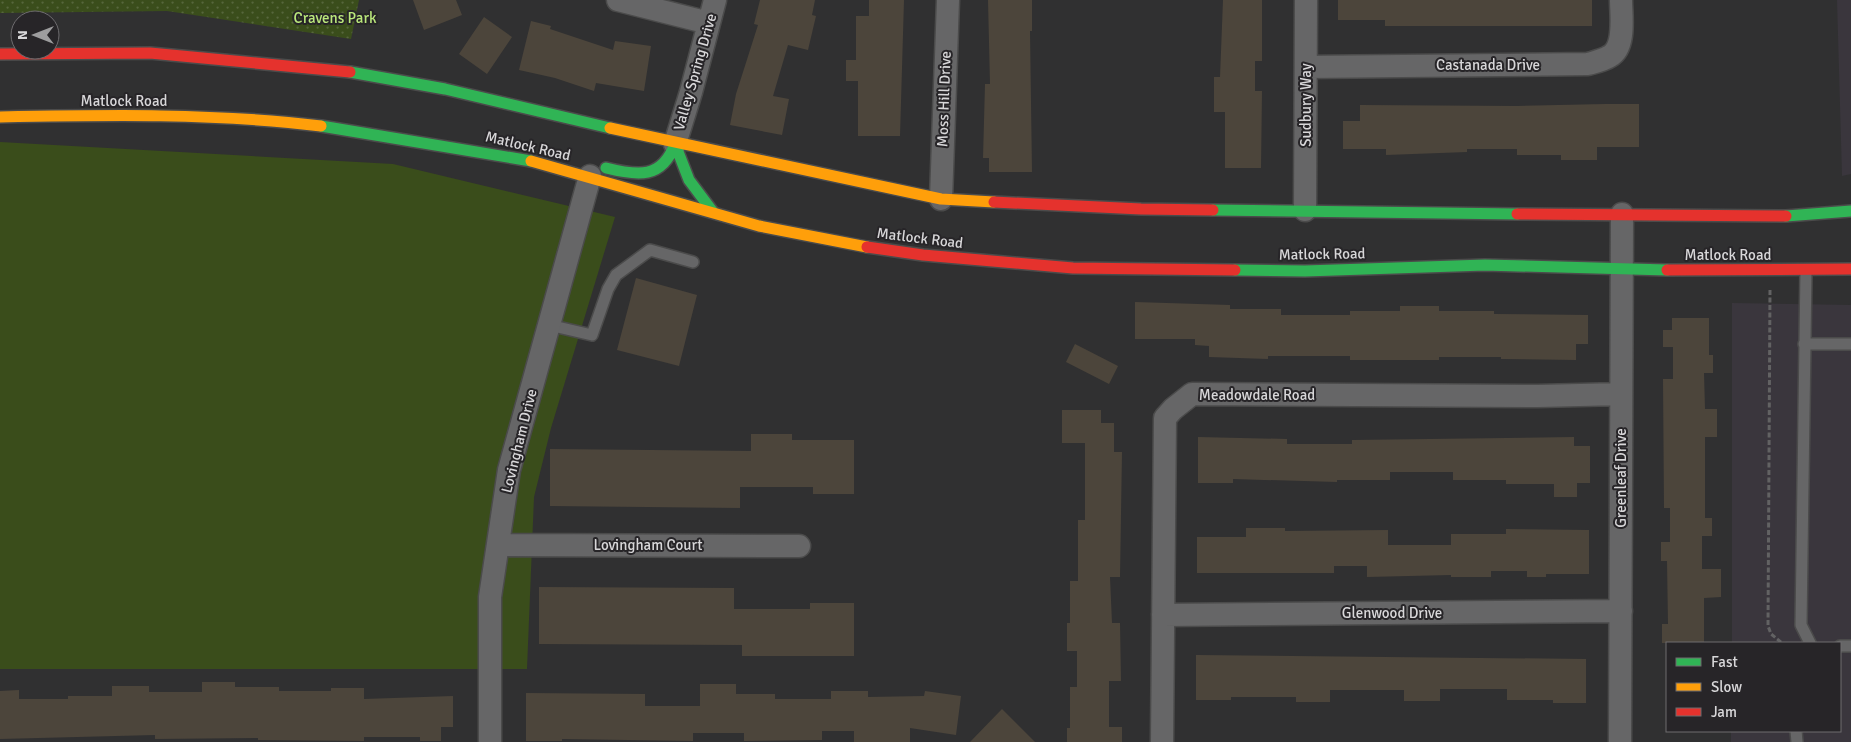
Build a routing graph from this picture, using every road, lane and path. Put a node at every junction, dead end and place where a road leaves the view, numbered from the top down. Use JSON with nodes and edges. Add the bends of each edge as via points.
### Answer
{"nodes":[{"id":1,"x":618,"y":0,"type":"edge"},
{"id":2,"x":715,"y":0,"type":"edge"},
{"id":3,"x":948,"y":0,"type":"edge"},
{"id":4,"x":1306,"y":0,"type":"edge"},
{"id":5,"x":1621,"y":0,"type":"edge"},
{"id":6,"x":709,"y":23,"type":"junction"},
{"id":7,"x":0,"y":54,"type":"edge"},
{"id":8,"x":1306,"y":67,"type":"junction"},
{"id":9,"x":0,"y":116,"type":"edge"},
{"id":10,"x":675,"y":144,"type":"junction"},
{"id":11,"x":502,"y":154,"type":"junction"},
{"id":12,"x":551,"y":154,"type":"dead end"},
{"id":13,"x":589,"y":170,"type":"junction"},
{"id":14,"x":941,"y":198,"type":"junction"},
{"id":15,"x":1305,"y":210,"type":"junction"},
{"id":16,"x":1851,"y":211,"type":"edge"},
{"id":17,"x":712,"y":212,"type":"junction"},
{"id":18,"x":1622,"y":214,"type":"junction"},
{"id":19,"x":693,"y":262,"type":"dead end"},
{"id":20,"x":1851,"y":269,"type":"edge"},
{"id":21,"x":1622,"y":270,"type":"junction"},
{"id":22,"x":1806,"y":270,"type":"junction"},
{"id":23,"x":1770,"y":288,"type":"dead end"},
{"id":24,"x":549,"y":325,"type":"junction"},
{"id":25,"x":1804,"y":344,"type":"junction"},
{"id":26,"x":1851,"y":344,"type":"edge"},
{"id":27,"x":1621,"y":394,"type":"junction"},
{"id":28,"x":498,"y":545,"type":"junction"},
{"id":29,"x":799,"y":546,"type":"dead end"},
{"id":30,"x":1620,"y":611,"type":"junction"},
{"id":31,"x":1163,"y":615,"type":"junction"},
{"id":32,"x":1781,"y":642,"type":"edge"},
{"id":33,"x":1810,"y":642,"type":"edge"},
{"id":34,"x":490,"y":742,"type":"edge"},
{"id":35,"x":1162,"y":742,"type":"edge"},
{"id":36,"x":1620,"y":742,"type":"edge"}],
"edges":[{"from":1,"to":6,"type":"street"},
{"from":2,"to":6,"type":"street","name":"Valley Spring Drive"},
{"from":3,"to":14,"type":"street","name":"Moss Hill Drive"},
{"from":4,"to":8,"type":"street","name":"Sudbury Way"},
{"from":5,"to":8,"type":"street","name":"Castanada Drive","via":[[1617,49],[1611,55],[1588,64]]},
{"from":6,"to":10,"type":"street","name":"Valley Spring Drive"},
{"from":7,"to":10,"type":"main road","via":[[150,53],[365,74],[454,91]]},
{"from":8,"to":15,"type":"street","name":"Sudbury Way"},
{"from":9,"to":11,"type":"main road","name":"Matlock Road","via":[[148,114],[266,119]]},
{"from":10,"to":13,"type":"main road","via":[[669,159],[648,172]]},
{"from":10,"to":14,"type":"main road","via":[[868,186]]},
{"from":10,"to":17,"type":"main road","via":[[692,188]]},
{"from":11,"to":12,"type":"main road","via":[[518,148]]},
{"from":11,"to":13,"type":"main road","name":"Matlock Road"},
{"from":13,"to":17,"type":"main road","name":"Matlock Road"},
{"from":13,"to":24,"type":"street","name":"Lovingham Drive"},
{"from":14,"to":15,"type":"main road","via":[[1077,207]]},
{"from":15,"to":18,"type":"main road"},
{"from":16,"to":18,"type":"main road","via":[[1780,217]]},
{"from":17,"to":21,"type":"main road","name":"Matlock Road","via":[[759,226],[854,245],[923,255],[1073,268],[1305,271],[1486,265]]},
{"from":18,"to":21,"type":"street","name":"Greenleaf Drive"},
{"from":19,"to":24,"type":"lane","via":[[650,250],[616,275],[592,335]]},
{"from":20,"to":22,"type":"main road","name":"Matlock Road"},
{"from":21,"to":22,"type":"main road","name":"Matlock Road"},
{"from":21,"to":27,"type":"street","name":"Greenleaf Drive"},
{"from":22,"to":25,"type":"lane"},
{"from":23,"to":32,"type":"path","via":[[1768,626],[1771,634]]},
{"from":24,"to":28,"type":"street","name":"Lovingham Drive","via":[[509,470]]},
{"from":25,"to":26,"type":"lane"},
{"from":25,"to":33,"type":"lane","via":[[1801,624]]},
{"from":27,"to":30,"type":"street","name":"Greenleaf Drive"},
{"from":27,"to":31,"type":"street","name":"Meadowdale Road","via":[[1192,394],[1165,418]]},
{"from":28,"to":29,"type":"street","name":"Lovingham Court"},
{"from":28,"to":34,"type":"street","name":"Lovingham Drive","via":[[490,597]]},
{"from":30,"to":31,"type":"street","name":"Glenwood Drive"},
{"from":30,"to":36,"type":"street","name":"Greenleaf Drive"},
{"from":31,"to":35,"type":"street","name":"Meadowdale Road"}]}
